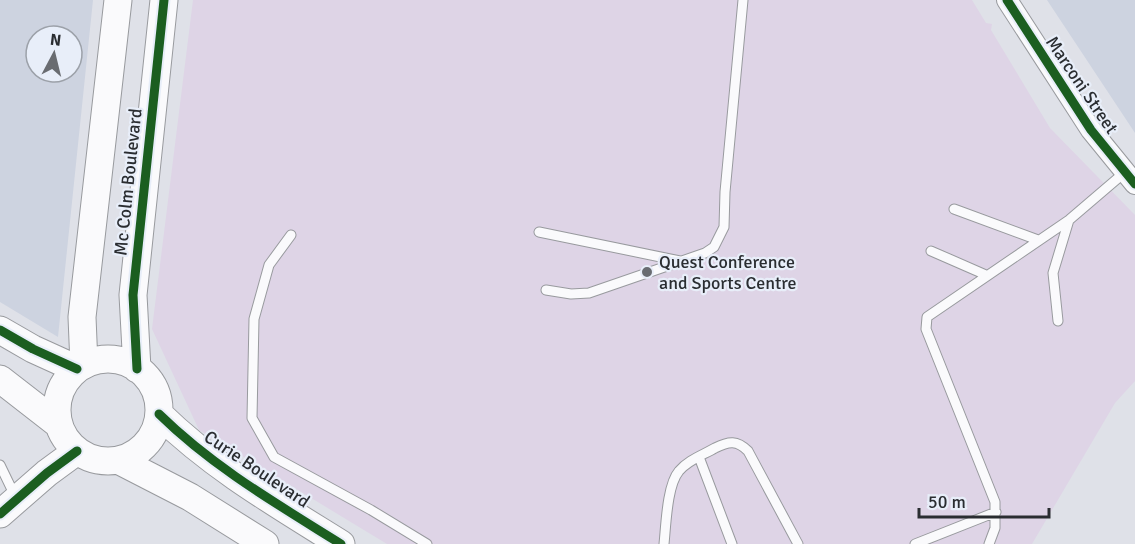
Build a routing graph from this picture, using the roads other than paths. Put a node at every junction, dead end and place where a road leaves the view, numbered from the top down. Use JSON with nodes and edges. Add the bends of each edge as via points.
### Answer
{"nodes":[{"id":1,"x":117,"y":0,"type":"edge"},
{"id":2,"x":164,"y":0,"type":"edge"},
{"id":3,"x":743,"y":0,"type":"edge"},
{"id":4,"x":1007,"y":0,"type":"edge"},
{"id":5,"x":1130,"y":178,"type":"edge"},
{"id":6,"x":954,"y":209,"type":"dead end"},
{"id":7,"x":1069,"y":220,"type":"junction"},
{"id":8,"x":538,"y":232,"type":"dead end"},
{"id":9,"x":291,"y":235,"type":"dead end"},
{"id":10,"x":1038,"y":240,"type":"junction"},
{"id":11,"x":931,"y":251,"type":"dead end"},
{"id":12,"x":683,"y":261,"type":"junction"},
{"id":13,"x":987,"y":275,"type":"junction"},
{"id":14,"x":546,"y":290,"type":"dead end"},
{"id":15,"x":1058,"y":321,"type":"dead end"},
{"id":16,"x":0,"y":330,"type":"edge"},
{"id":17,"x":81,"y":367,"type":"junction"},
{"id":18,"x":137,"y":369,"type":"junction"},
{"id":19,"x":0,"y":379,"type":"edge"},
{"id":20,"x":159,"y":414,"type":"junction"},
{"id":21,"x":58,"y":424,"type":"junction"},
{"id":22,"x":77,"y":451,"type":"junction"},
{"id":23,"x":699,"y":457,"type":"junction"},
{"id":24,"x":118,"y":460,"type":"junction"},
{"id":25,"x":0,"y":465,"type":"edge"},
{"id":26,"x":8,"y":506,"type":"edge"},
{"id":27,"x":996,"y":512,"type":"junction"},
{"id":28,"x":797,"y":542,"type":"edge"},
{"id":29,"x":266,"y":544,"type":"edge"},
{"id":30,"x":341,"y":544,"type":"edge"},
{"id":31,"x":427,"y":544,"type":"edge"},
{"id":32,"x":664,"y":544,"type":"edge"},
{"id":33,"x":732,"y":544,"type":"edge"},
{"id":34,"x":785,"y":544,"type":"edge"},
{"id":35,"x":915,"y":544,"type":"edge"},
{"id":36,"x":989,"y":544,"type":"edge"}],
"edges":[{"from":1,"to":17,"type":"street","name":"Mc Colm Boulevard","via":[[82,317]]},
{"from":2,"to":18,"type":"street","name":"Mc Colm Boulevard","via":[[133,296]]},
{"from":3,"to":12,"type":"lane","via":[[724,227],[714,247]]},
{"from":4,"to":5,"type":"street","name":"Marconi Street","via":[[1090,129]]},
{"from":5,"to":7,"type":"lane"},
{"from":6,"to":10,"type":"lane"},
{"from":7,"to":10,"type":"lane"},
{"from":7,"to":15,"type":"lane","via":[[1053,273]]},
{"from":8,"to":12,"type":"lane"},
{"from":9,"to":31,"type":"lane","via":[[269,265],[254,319],[252,418],[274,457]]},
{"from":10,"to":13,"type":"lane"},
{"from":11,"to":13,"type":"lane"},
{"from":12,"to":14,"type":"lane","via":[[589,293]]},
{"from":13,"to":27,"type":"lane","via":[[936,309],[925,323]]},
{"from":16,"to":17,"type":"street","via":[[33,350]]},
{"from":17,"to":18,"type":"street","via":[[111,359]]},
{"from":17,"to":21,"type":"street","via":[[66,380],[59,394]]},
{"from":18,"to":20,"type":"street","via":[[154,388]]},
{"from":19,"to":21,"type":"street"},
{"from":20,"to":24,"type":"street","via":[[147,444]]},
{"from":20,"to":30,"type":"street","name":"Curie Boulevard","via":[[208,458]]},
{"from":21,"to":22,"type":"street"},
{"from":22,"to":24,"type":"street","via":[[97,460]]},
{"from":22,"to":26,"type":"street"},
{"from":23,"to":28,"type":"lane","via":[[729,443],[741,444]]},
{"from":23,"to":32,"type":"lane","via":[[677,473]]},
{"from":23,"to":33,"type":"lane"},
{"from":24,"to":29,"type":"street","via":[[190,497]]},
{"from":25,"to":26,"type":"lane"},
{"from":27,"to":35,"type":"lane"},
{"from":27,"to":36,"type":"lane"},
{"from":28,"to":34,"type":"lane"}]}
